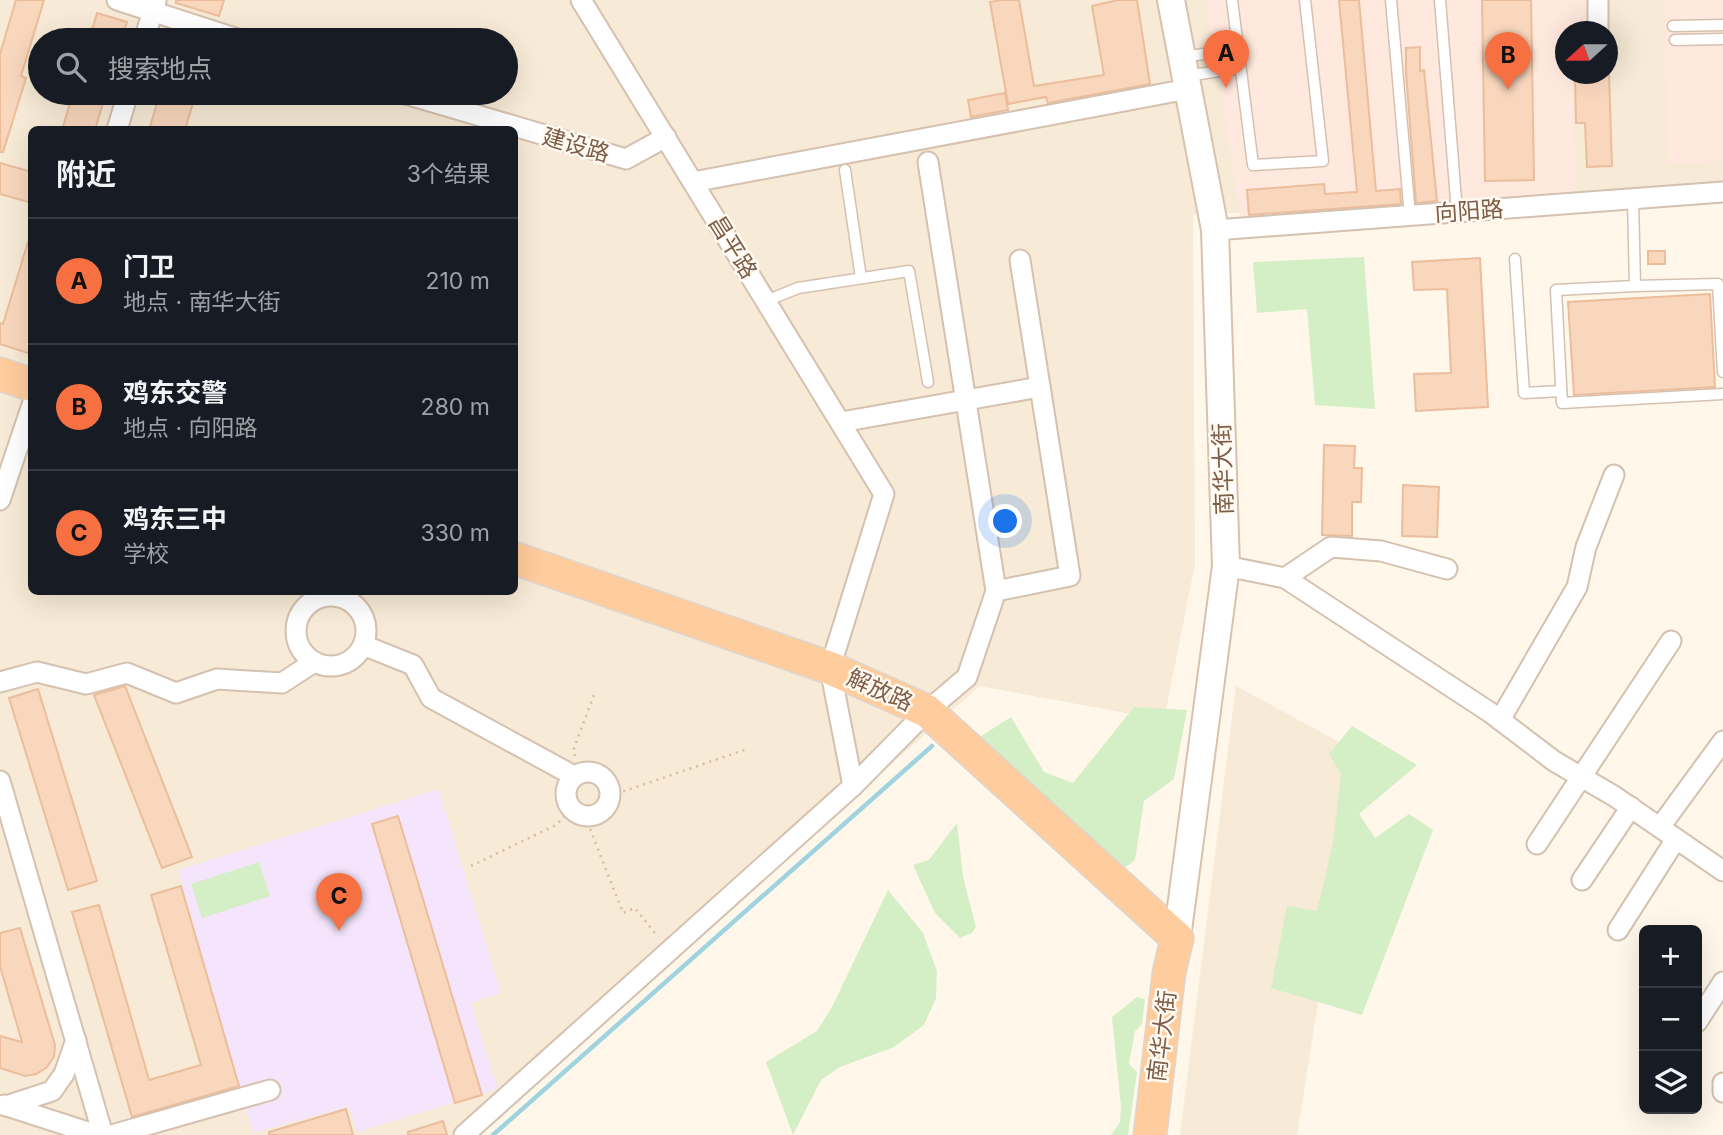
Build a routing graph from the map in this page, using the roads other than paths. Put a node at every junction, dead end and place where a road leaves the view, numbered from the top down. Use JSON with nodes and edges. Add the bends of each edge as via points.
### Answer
{"nodes":[{"id":1,"x":117,"y":0,"type":"edge"},
{"id":2,"x":581,"y":0,"type":"edge"},
{"id":3,"x":1171,"y":0,"type":"edge"},
{"id":4,"x":1232,"y":0,"type":"edge"},
{"id":5,"x":1305,"y":0,"type":"edge"},
{"id":6,"x":1391,"y":0,"type":"edge"},
{"id":7,"x":1440,"y":0,"type":"edge"},
{"id":8,"x":1598,"y":0,"type":"edge"},
{"id":9,"x":155,"y":6,"type":"edge"},
{"id":10,"x":1598,"y":21,"type":"edge"},
{"id":11,"x":1723,"y":25,"type":"edge"},
{"id":12,"x":1674,"y":26,"type":"dead end"},
{"id":13,"x":148,"y":28,"type":"edge"},
{"id":14,"x":211,"y":28,"type":"edge"},
{"id":15,"x":1723,"y":39,"type":"edge"},
{"id":16,"x":1675,"y":40,"type":"dead end"},
{"id":17,"x":1237,"y":49,"type":"junction"},
{"id":18,"x":1240,"y":68,"type":"junction"},
{"id":19,"x":1185,"y":74,"type":"junction"},
{"id":20,"x":124,"y":105,"type":"edge"},
{"id":21,"x":439,"y":105,"type":"edge"},
{"id":22,"x":118,"y":126,"type":"edge"},
{"id":23,"x":510,"y":126,"type":"edge"},
{"id":24,"x":518,"y":128,"type":"edge"},
{"id":25,"x":666,"y":137,"type":"junction"},
{"id":26,"x":928,"y":162,"type":"dead end"},
{"id":27,"x":845,"y":170,"type":"dead end"},
{"id":28,"x":693,"y":182,"type":"junction"},
{"id":29,"x":1723,"y":192,"type":"edge"},
{"id":30,"x":1633,"y":199,"type":"junction"},
{"id":31,"x":1457,"y":212,"type":"junction"},
{"id":32,"x":1410,"y":216,"type":"junction"},
{"id":33,"x":1215,"y":230,"type":"junction"},
{"id":34,"x":1515,"y":259,"type":"dead end"},
{"id":35,"x":1020,"y":260,"type":"dead end"},
{"id":36,"x":861,"y":278,"type":"junction"},
{"id":37,"x":1636,"y":286,"type":"junction"},
{"id":38,"x":766,"y":301,"type":"junction"},
{"id":39,"x":1723,"y":372,"type":"edge"},
{"id":40,"x":0,"y":374,"type":"edge"},
{"id":41,"x":928,"y":382,"type":"dead end"},
{"id":42,"x":28,"y":384,"type":"edge"},
{"id":43,"x":1040,"y":387,"type":"junction"},
{"id":44,"x":1561,"y":391,"type":"junction"},
{"id":45,"x":1723,"y":394,"type":"edge"},
{"id":46,"x":966,"y":399,"type":"junction"},
{"id":47,"x":28,"y":417,"type":"edge"},
{"id":48,"x":841,"y":422,"type":"junction"},
{"id":49,"x":1614,"y":475,"type":"dead end"},
{"id":50,"x":0,"y":500,"type":"edge"},
{"id":51,"x":518,"y":559,"type":"edge"},
{"id":52,"x":1226,"y":566,"type":"junction"},
{"id":53,"x":1447,"y":569,"type":"dead end"},
{"id":54,"x":1285,"y":578,"type":"junction"},
{"id":55,"x":996,"y":592,"type":"junction"},
{"id":56,"x":330,"y":595,"type":"edge"},
{"id":57,"x":343,"y":595,"type":"edge"},
{"id":58,"x":1671,"y":641,"type":"dead end"},
{"id":59,"x":363,"y":645,"type":"junction"},
{"id":60,"x":314,"y":662,"type":"junction"},
{"id":61,"x":830,"y":668,"type":"junction"},
{"id":62,"x":0,"y":682,"type":"edge"},
{"id":63,"x":927,"y":711,"type":"junction"},
{"id":64,"x":1500,"y":720,"type":"junction"},
{"id":65,"x":1723,"y":741,"type":"edge"},
{"id":66,"x":578,"y":774,"type":"junction"},
{"id":67,"x":1582,"y":777,"type":"junction"},
{"id":68,"x":0,"y":781,"type":"edge"},
{"id":69,"x":853,"y":786,"type":"junction"},
{"id":70,"x":1631,"y":807,"type":"junction"},
{"id":71,"x":1660,"y":827,"type":"junction"},
{"id":72,"x":1676,"y":839,"type":"junction"},
{"id":73,"x":1538,"y":844,"type":"dead end"},
{"id":74,"x":1723,"y":871,"type":"edge"},
{"id":75,"x":1583,"y":880,"type":"dead end"},
{"id":76,"x":1618,"y":930,"type":"dead end"},
{"id":77,"x":1177,"y":938,"type":"junction"},
{"id":78,"x":1723,"y":982,"type":"edge"},
{"id":79,"x":1702,"y":1014,"type":"edge"},
{"id":80,"x":76,"y":1041,"type":"junction"},
{"id":81,"x":1723,"y":1083,"type":"edge"},
{"id":82,"x":270,"y":1090,"type":"dead end"},
{"id":83,"x":1723,"y":1092,"type":"edge"},
{"id":84,"x":3,"y":1105,"type":"edge"},
{"id":85,"x":97,"y":1135,"type":"edge"},
{"id":86,"x":103,"y":1135,"type":"edge"},
{"id":87,"x":112,"y":1135,"type":"edge"},
{"id":88,"x":464,"y":1135,"type":"edge"},
{"id":89,"x":1150,"y":1135,"type":"edge"},
{"id":90,"x":1164,"y":1135,"type":"edge"}],
"edges":[{"from":1,"to":9,"type":"street"},
{"from":2,"to":25,"type":"street","name":"昌平路"},
{"from":3,"to":19,"type":"main road","name":"南华大街"},
{"from":4,"to":17,"type":"lane"},
{"from":5,"to":18,"type":"lane","via":[[1323,161],[1253,165]]},
{"from":6,"to":32,"type":"lane"},
{"from":7,"to":31,"type":"lane"},
{"from":8,"to":10,"type":"street"},
{"from":9,"to":13,"type":"street"},
{"from":9,"to":14,"type":"street"},
{"from":11,"to":12,"type":"lane"},
{"from":15,"to":16,"type":"lane"},
{"from":17,"to":18,"type":"lane"},
{"from":17,"to":19,"type":"lane"},
{"from":18,"to":19,"type":"lane"},
{"from":19,"to":28,"type":"street"},
{"from":19,"to":33,"type":"main road","name":"南华大街"},
{"from":20,"to":22,"type":"street"},
{"from":21,"to":23,"type":"street","name":"建设路"},
{"from":24,"to":25,"type":"street","name":"建设路","via":[[626,159]]},
{"from":25,"to":28,"type":"street","name":"昌平路"},
{"from":26,"to":46,"type":"street"},
{"from":27,"to":36,"type":"lane"},
{"from":28,"to":38,"type":"street","name":"昌平路"},
{"from":29,"to":30,"type":"street","name":"向阳路"},
{"from":30,"to":31,"type":"street","name":"向阳路"},
{"from":30,"to":37,"type":"lane"},
{"from":31,"to":32,"type":"street","name":"向阳路"},
{"from":32,"to":33,"type":"street","name":"向阳路"},
{"from":33,"to":52,"type":"main road","name":"南华大街"},
{"from":34,"to":44,"type":"lane","via":[[1524,393]]},
{"from":35,"to":43,"type":"street"},
{"from":36,"to":38,"type":"lane","via":[[798,289]]},
{"from":36,"to":41,"type":"lane","via":[[909,271]]},
{"from":37,"to":39,"type":"lane","via":[[1718,284]]},
{"from":37,"to":44,"type":"lane","via":[[1556,290]]},
{"from":38,"to":48,"type":"street","name":"昌平路"},
{"from":40,"to":42,"type":"highway"},
{"from":43,"to":46,"type":"street"},
{"from":43,"to":55,"type":"street","via":[[1070,576]]},
{"from":44,"to":45,"type":"lane","via":[[1562,403]]},
{"from":46,"to":48,"type":"street"},
{"from":46,"to":55,"type":"street"},
{"from":47,"to":50,"type":"street"},
{"from":48,"to":61,"type":"street","name":"昌平路","via":[[884,494]]},
{"from":49,"to":64,"type":"street","via":[[1586,547],[1577,587]]},
{"from":51,"to":61,"type":"highway","name":"解放路"},
{"from":52,"to":54,"type":"street"},
{"from":52,"to":77,"type":"main road","name":"南华大街"},
{"from":53,"to":54,"type":"street","via":[[1381,551],[1331,547]]},
{"from":54,"to":64,"type":"street"},
{"from":55,"to":63,"type":"street","via":[[967,677]]},
{"from":56,"to":60,"type":"street","via":[[309,603],[296,622],[298,645]]},
{"from":57,"to":59,"type":"street","via":[[365,621]]},
{"from":58,"to":67,"type":"street"},
{"from":59,"to":60,"type":"street","via":[[348,662],[336,666]]},
{"from":59,"to":66,"type":"street","via":[[413,665],[431,698]]},
{"from":60,"to":62,"type":"street","via":[[282,683],[217,679],[176,693],[127,673],[86,684],[37,672]]},
{"from":61,"to":63,"type":"highway","name":"解放路"},
{"from":61,"to":69,"type":"street"},
{"from":63,"to":69,"type":"street"},
{"from":63,"to":77,"type":"highway","name":"解放路"},
{"from":64,"to":67,"type":"street"},
{"from":65,"to":71,"type":"street"},
{"from":66,"to":66,"type":"street","via":[[566,788],[566,796],[578,813],[599,813],[608,803],[609,788],[602,776],[588,771]]},
{"from":67,"to":70,"type":"street"},
{"from":67,"to":73,"type":"street"},
{"from":68,"to":80,"type":"street"},
{"from":69,"to":88,"type":"street"},
{"from":70,"to":71,"type":"street"},
{"from":70,"to":75,"type":"street"},
{"from":71,"to":72,"type":"street"},
{"from":72,"to":74,"type":"street"},
{"from":72,"to":76,"type":"street"},
{"from":77,"to":89,"type":"highway","name":"南华大街"},
{"from":77,"to":90,"type":"highway","name":"南华大街","via":[[1182,972]]},
{"from":78,"to":79,"type":"street"},
{"from":80,"to":84,"type":"street","via":[[52,1091]]},
{"from":80,"to":86,"type":"street"},
{"from":81,"to":83,"type":"street"},
{"from":82,"to":87,"type":"street"},
{"from":84,"to":85,"type":"street"}]}
